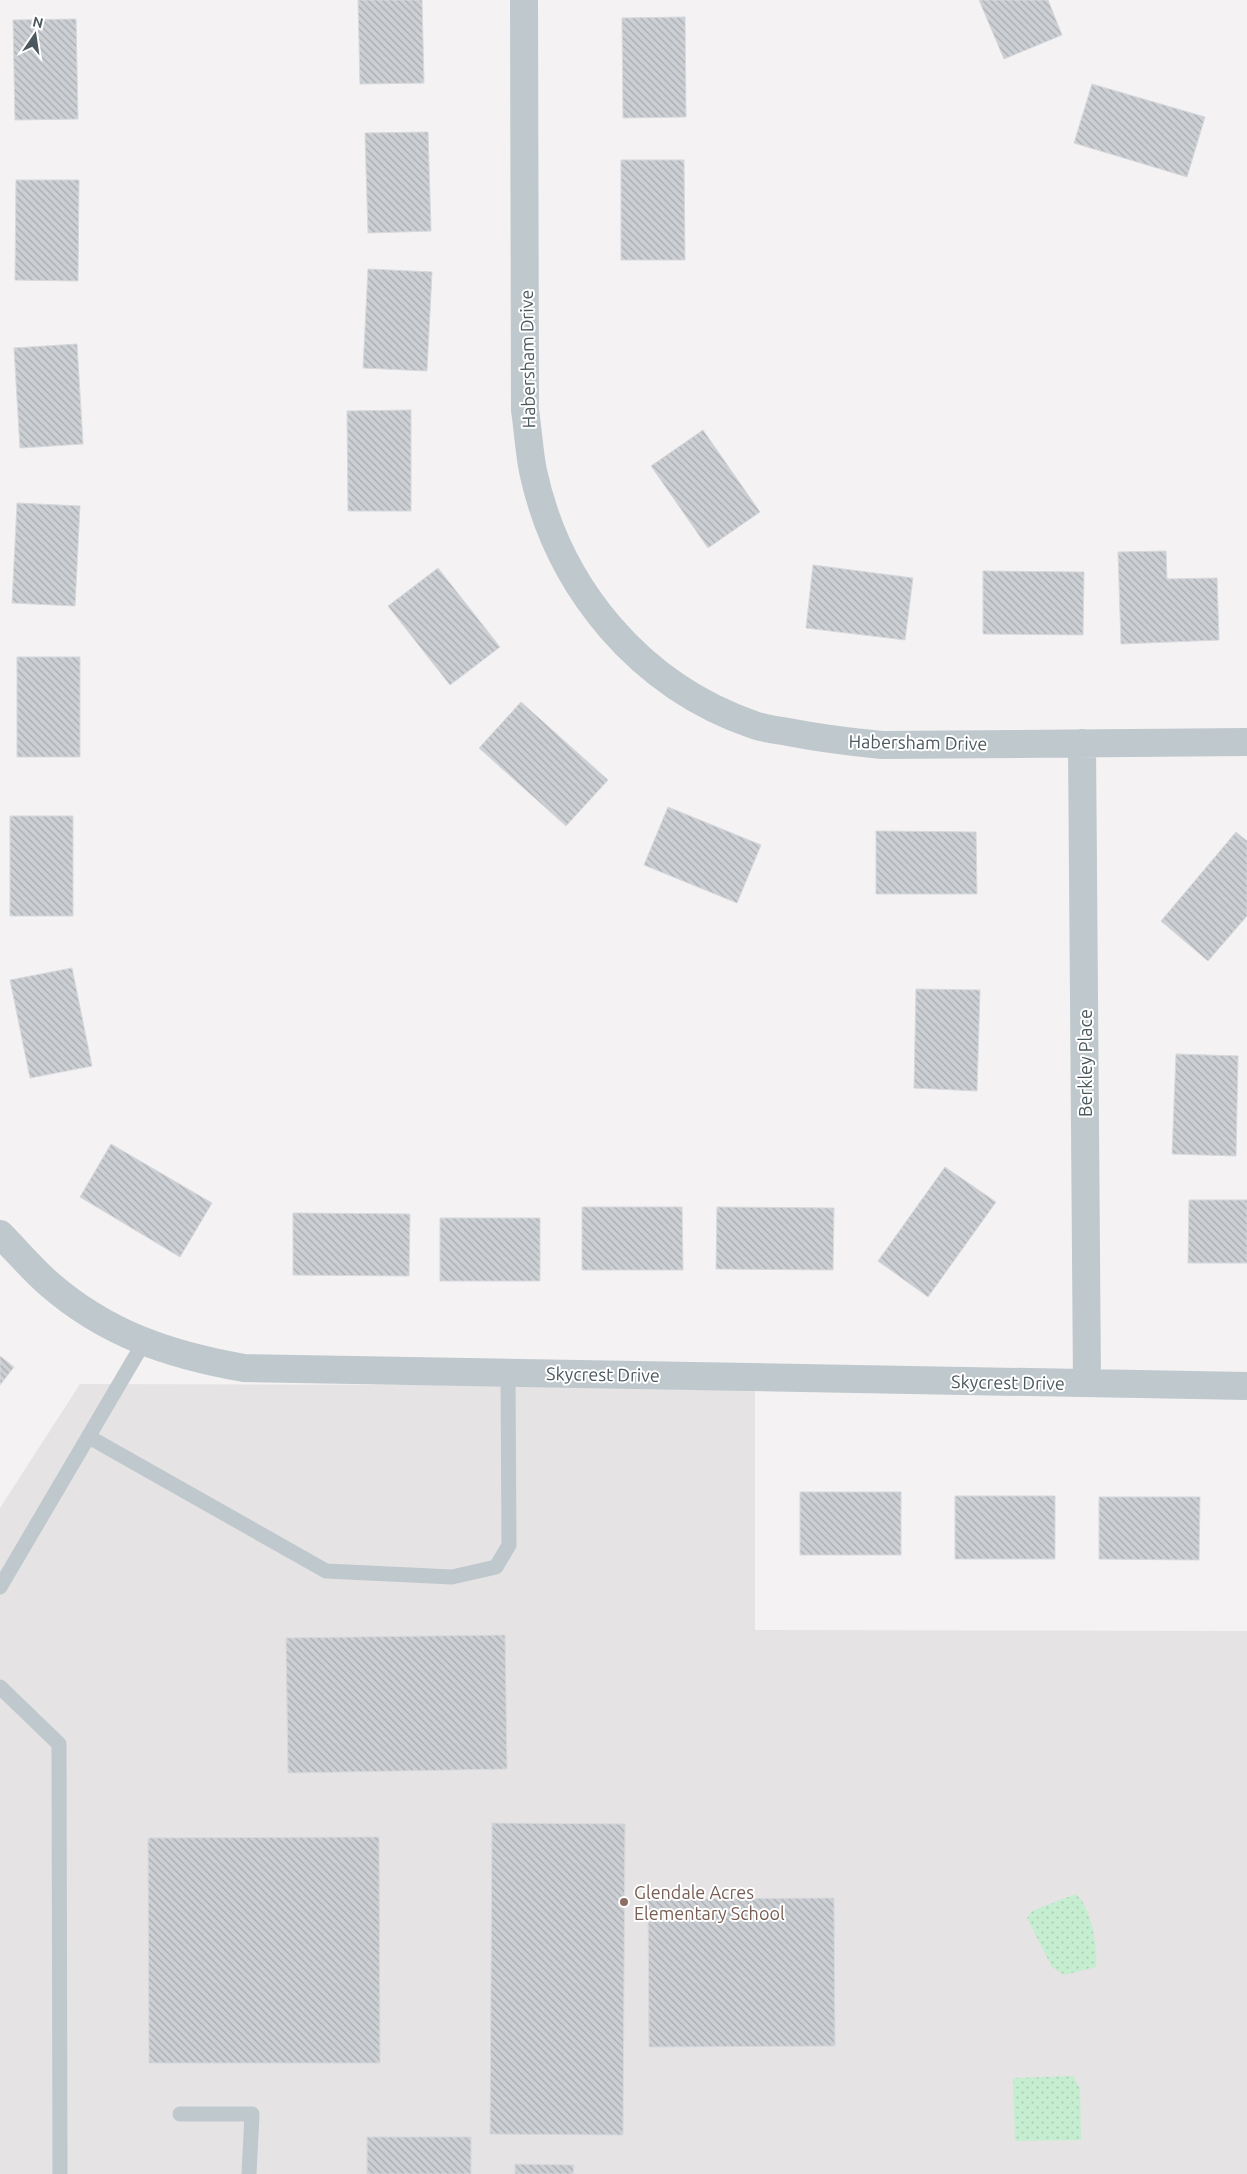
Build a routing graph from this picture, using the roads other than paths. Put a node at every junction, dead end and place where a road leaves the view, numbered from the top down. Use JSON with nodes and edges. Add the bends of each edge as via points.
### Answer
{"nodes":[{"id":1,"x":524,"y":0,"type":"edge"},
{"id":2,"x":1247,"y":742,"type":"edge"},
{"id":3,"x":1082,"y":743,"type":"junction"},
{"id":4,"x":0,"y":1234,"type":"edge"},
{"id":5,"x":144,"y":1342,"type":"junction"},
{"id":6,"x":508,"y":1373,"type":"junction"},
{"id":7,"x":1087,"y":1383,"type":"junction"},
{"id":8,"x":1247,"y":1386,"type":"edge"},
{"id":9,"x":88,"y":1437,"type":"junction"},
{"id":10,"x":0,"y":1587,"type":"edge"},
{"id":11,"x":0,"y":1687,"type":"edge"},
{"id":12,"x":180,"y":2114,"type":"dead end"},
{"id":13,"x":60,"y":2174,"type":"edge"},
{"id":14,"x":249,"y":2174,"type":"edge"}],
"edges":[{"from":1,"to":3,"type":"street","name":"Habersham Drive","via":[[525,410],[533,470],[545,512],[565,560],[592,604],[624,645],[663,679],[708,706],[756,726],[832,740],[882,745]]},
{"from":2,"to":3,"type":"street","name":"Habersham Drive"},
{"from":3,"to":7,"type":"street","name":"Berkley Place"},
{"from":4,"to":5,"type":"street","name":"Skycrest Drive","via":[[48,1283],[98,1319]]},
{"from":5,"to":6,"type":"street","name":"Skycrest Drive","via":[[193,1359],[244,1368]]},
{"from":5,"to":9,"type":"lane"},
{"from":6,"to":7,"type":"street","name":"Skycrest Drive"},
{"from":6,"to":9,"type":"lane","via":[[509,1545],[496,1567],[452,1577],[326,1571]]},
{"from":7,"to":8,"type":"street","name":"Skycrest Drive"},
{"from":9,"to":10,"type":"lane"},
{"from":11,"to":13,"type":"lane","via":[[59,1744]]},
{"from":12,"to":14,"type":"lane","via":[[252,2114]]}]}
